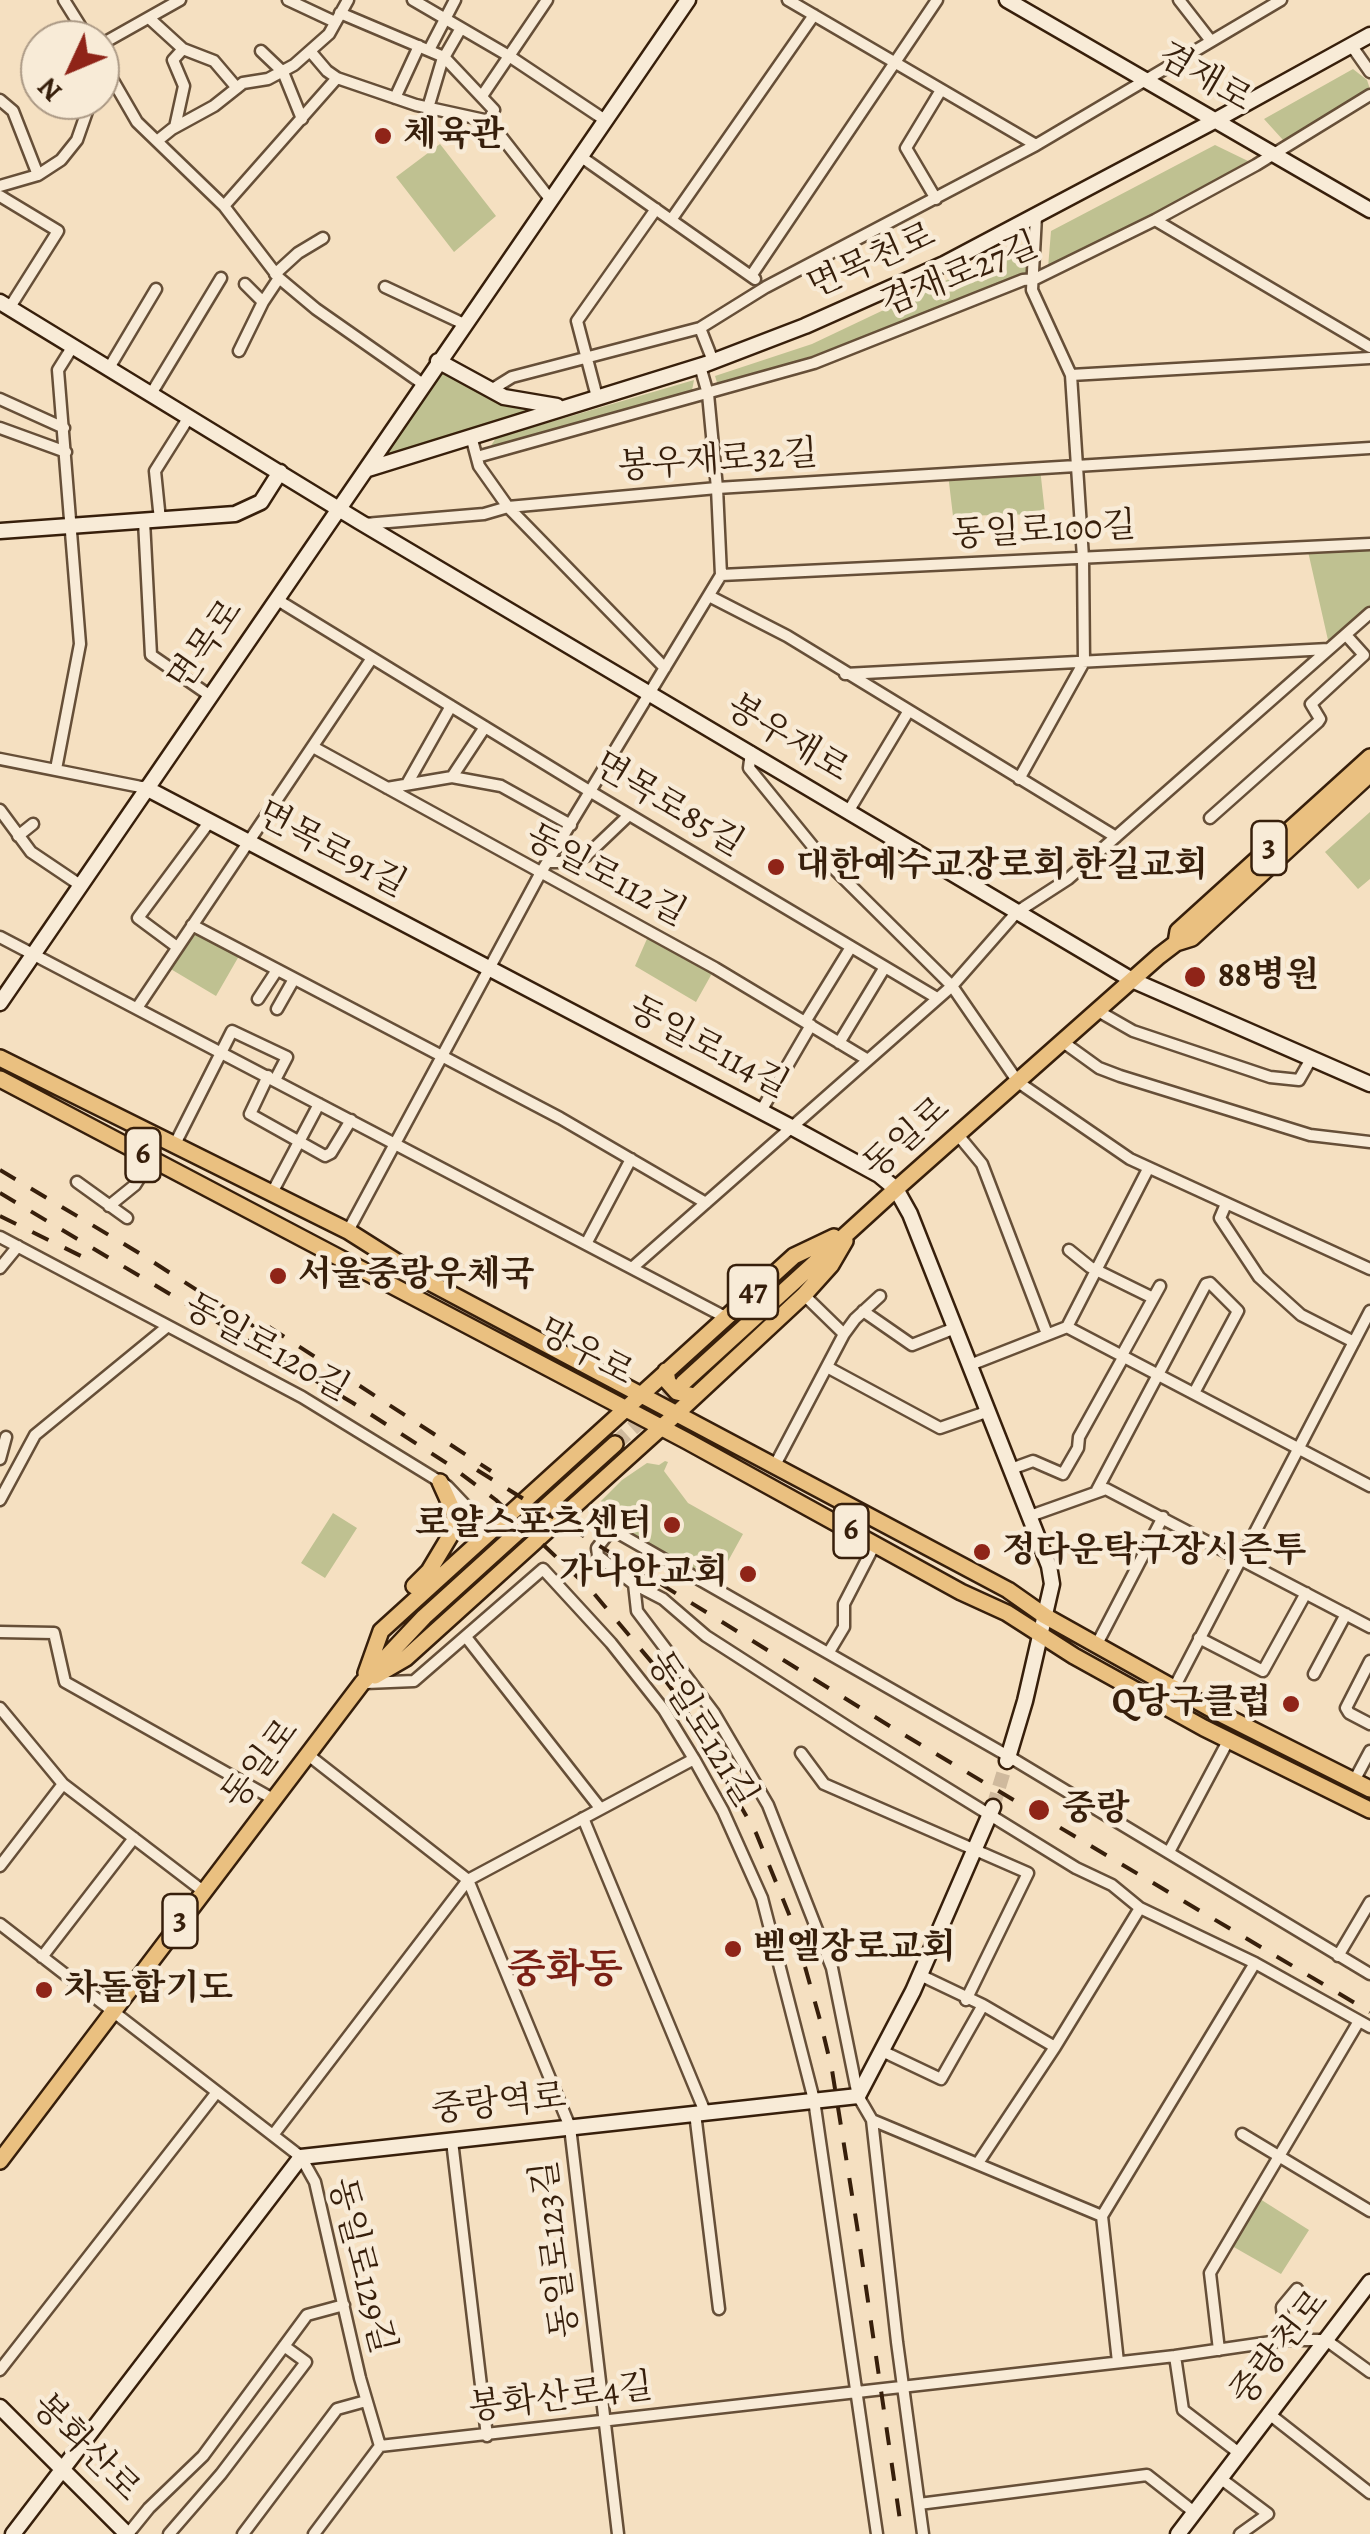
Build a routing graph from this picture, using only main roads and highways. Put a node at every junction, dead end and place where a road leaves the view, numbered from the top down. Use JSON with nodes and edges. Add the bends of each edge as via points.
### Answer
{"nodes":[{"id":1,"x":1370,"y":757,"type":"edge"},
{"id":2,"x":1370,"y":774,"type":"edge"},
{"id":3,"x":1176,"y":943,"type":"junction"},
{"id":4,"x":0,"y":1058,"type":"edge"},
{"id":5,"x":0,"y":1079,"type":"edge"},
{"id":6,"x":852,"y":1229,"type":"junction"},
{"id":7,"x":666,"y":1371,"type":"junction"},
{"id":8,"x":689,"y":1390,"type":"junction"},
{"id":9,"x":638,"y":1395,"type":"junction"},
{"id":10,"x":624,"y":1408,"type":"junction"},
{"id":11,"x":675,"y":1415,"type":"junction"},
{"id":12,"x":661,"y":1428,"type":"junction"},
{"id":13,"x":600,"y":1432,"type":"junction"},
{"id":14,"x":615,"y":1444,"type":"tunnel mouth"},
{"id":15,"x":626,"y":1458,"type":"junction"},
{"id":16,"x":440,"y":1482,"type":"road end"},
{"id":17,"x":381,"y":1631,"type":"junction"},
{"id":18,"x":362,"y":1683,"type":"junction"},
{"id":19,"x":1370,"y":1789,"type":"edge"},
{"id":20,"x":1370,"y":1810,"type":"edge"},
{"id":21,"x":0,"y":2161,"type":"edge"}],
"edges":[{"from":1,"to":3,"type":"main road","name":"동일로","number":"3","via":[[1178,931]]},
{"from":2,"to":3,"type":"main road","name":"동일로","number":"3","via":[[1192,938]]},
{"from":3,"to":6,"type":"main road","name":"동일로","number":"3"},
{"from":4,"to":9,"type":"main road","name":"망우로","number":"6","via":[[348,1231]]},
{"from":5,"to":10,"type":"main road","name":"망우로","number":"6"},
{"from":6,"to":7,"type":"main road","number":"47","via":[[794,1256]]},
{"from":6,"to":8,"type":"main road","name":"동일로","number":"3"},
{"from":6,"to":8,"type":"main road","via":[[804,1295]]},
{"from":7,"to":8,"type":"main road","via":[[677,1392]]},
{"from":7,"to":9,"type":"main road","number":"47"},
{"from":8,"to":11,"type":"main road"},
{"from":9,"to":10,"type":"main road","number":"47"},
{"from":9,"to":11,"type":"main road","name":"망우로"},
{"from":10,"to":12,"type":"main road","name":"망우로","number":"6"},
{"from":10,"to":13,"type":"main road"},
{"from":11,"to":12,"type":"main road"},
{"from":11,"to":19,"type":"main road","number":"6"},
{"from":12,"to":15,"type":"main road"},
{"from":12,"to":20,"type":"main road","name":"망우로","number":"6","via":[[1007,1613],[1228,1741]]},
{"from":13,"to":15,"type":"main road","via":[[624,1438]]},
{"from":13,"to":17,"type":"main road"},
{"from":14,"to":18,"type":"main road","name":"동일로","number":"3","via":[[424,1617]]},
{"from":15,"to":18,"type":"main road","via":[[406,1658]]},
{"from":16,"to":17,"type":"main road","via":[[454,1513],[452,1532]]},
{"from":17,"to":18,"type":"main road"},
{"from":18,"to":21,"type":"main road","name":"동일로","number":"3"}]}
